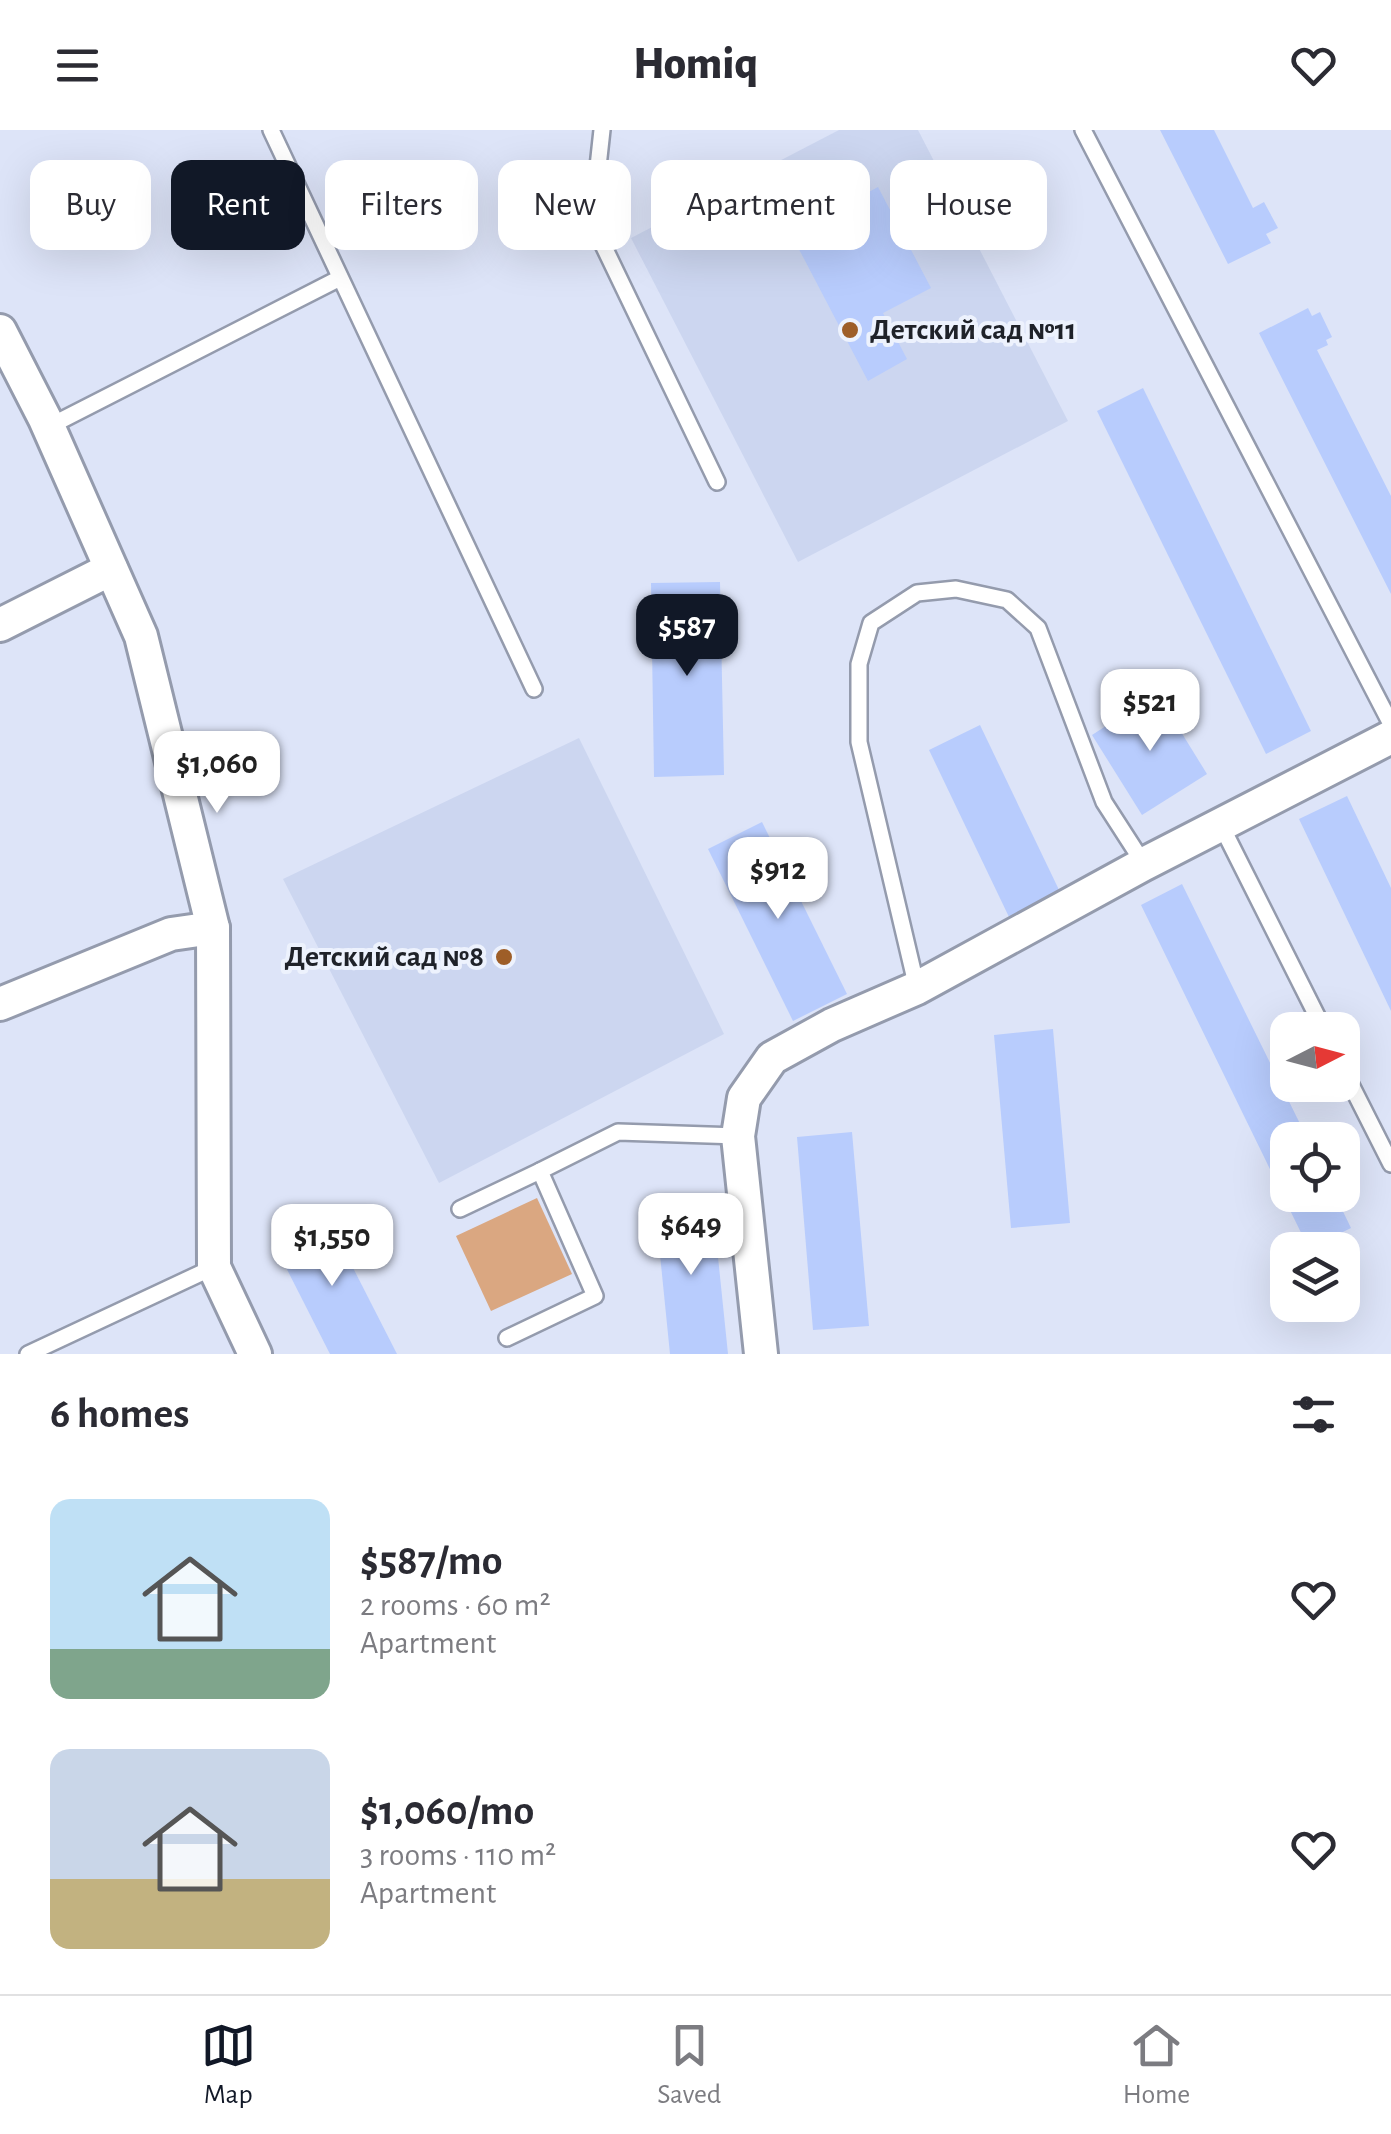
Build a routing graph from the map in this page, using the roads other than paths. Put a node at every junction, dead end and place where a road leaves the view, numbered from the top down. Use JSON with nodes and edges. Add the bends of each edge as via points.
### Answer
{"nodes":[{"id":1,"x":271,"y":130,"type":"edge"},
{"id":2,"x":602,"y":130,"type":"edge"},
{"id":3,"x":1083,"y":130,"type":"edge"},
{"id":4,"x":340,"y":278,"type":"junction"},
{"id":5,"x":0,"y":331,"type":"edge"},
{"id":6,"x":48,"y":427,"type":"junction"},
{"id":7,"x":718,"y":482,"type":"dead end"},
{"id":8,"x":111,"y":569,"type":"junction"},
{"id":9,"x":0,"y":625,"type":"edge"},
{"id":10,"x":534,"y":689,"type":"dead end"},
{"id":11,"x":1391,"y":724,"type":"edge"},
{"id":12,"x":1391,"y":737,"type":"edge"},
{"id":13,"x":1221,"y":825,"type":"junction"},
{"id":14,"x":1144,"y":864,"type":"junction"},
{"id":15,"x":213,"y":928,"type":"junction"},
{"id":16,"x":917,"y":988,"type":"junction"},
{"id":17,"x":0,"y":1004,"type":"edge"},
{"id":18,"x":1315,"y":1012,"type":"edge"},
{"id":19,"x":1359,"y":1102,"type":"edge"},
{"id":20,"x":738,"y":1136,"type":"junction"},
{"id":21,"x":1391,"y":1164,"type":"edge"},
{"id":22,"x":540,"y":1171,"type":"junction"},
{"id":23,"x":460,"y":1210,"type":"dead end"},
{"id":24,"x":214,"y":1268,"type":"junction"},
{"id":25,"x":507,"y":1338,"type":"dead end"},
{"id":26,"x":28,"y":1354,"type":"edge"},
{"id":27,"x":255,"y":1354,"type":"edge"},
{"id":28,"x":761,"y":1354,"type":"edge"}],
"edges":[{"from":1,"to":4,"type":"lane"},
{"from":2,"to":7,"type":"lane","via":[[592,222]]},
{"from":3,"to":11,"type":"lane"},
{"from":4,"to":6,"type":"lane"},
{"from":4,"to":10,"type":"lane"},
{"from":5,"to":6,"type":"street"},
{"from":6,"to":8,"type":"street"},
{"from":8,"to":9,"type":"street"},
{"from":8,"to":15,"type":"street","via":[[141,636]]},
{"from":12,"to":13,"type":"street"},
{"from":13,"to":14,"type":"street"},
{"from":13,"to":18,"type":"lane"},
{"from":14,"to":16,"type":"street"},
{"from":14,"to":16,"type":"lane","via":[[1104,802],[1038,628],[1007,600],[956,589],[917,594],[871,623],[859,664],[859,742]]},
{"from":15,"to":17,"type":"street","via":[[171,934]]},
{"from":15,"to":24,"type":"street"},
{"from":16,"to":20,"type":"street","via":[[772,1058],[744,1098]]},
{"from":19,"to":21,"type":"lane"},
{"from":20,"to":22,"type":"lane","via":[[618,1132]]},
{"from":20,"to":28,"type":"street"},
{"from":22,"to":23,"type":"lane"},
{"from":22,"to":25,"type":"lane","via":[[595,1296]]},
{"from":24,"to":26,"type":"lane"},
{"from":24,"to":27,"type":"street"}]}
